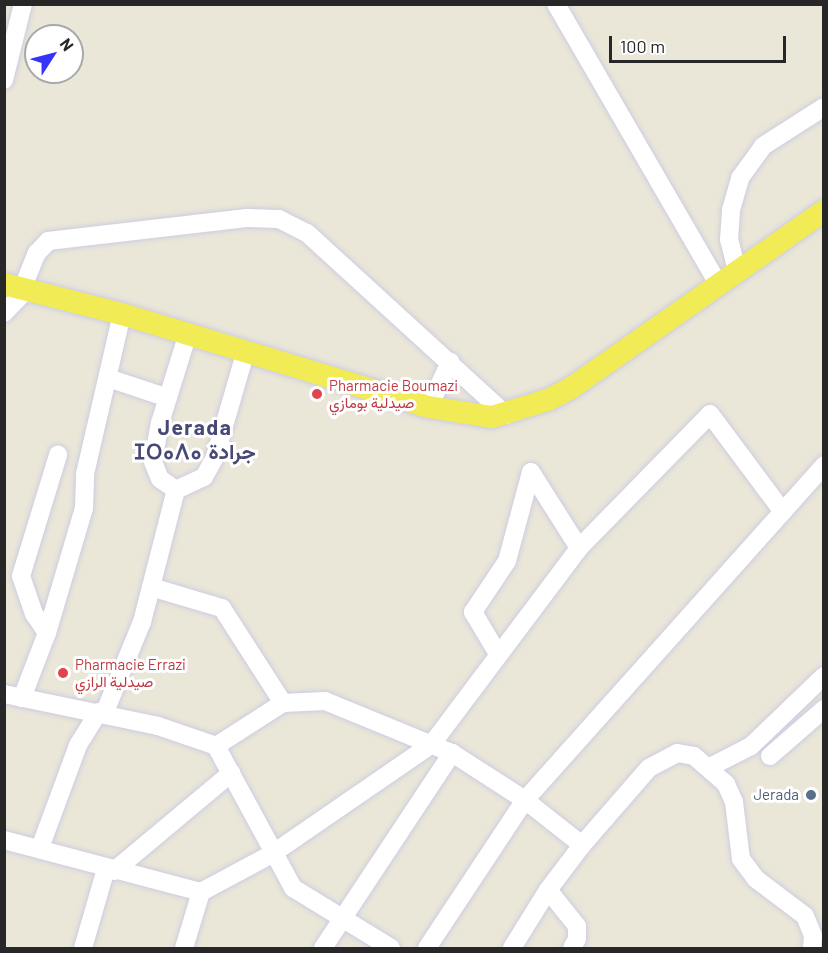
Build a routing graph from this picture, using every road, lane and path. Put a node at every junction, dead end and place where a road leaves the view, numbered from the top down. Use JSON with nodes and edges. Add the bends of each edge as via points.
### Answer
{"nodes":[{"id":1,"x":23,"y":4,"type":"edge"},
{"id":2,"x":556,"y":4,"type":"edge"},
{"id":3,"x":4,"y":80,"type":"edge"},
{"id":4,"x":824,"y":107,"type":"edge"},
{"id":5,"x":824,"y":212,"type":"edge"},
{"id":6,"x":737,"y":271,"type":"junction"},
{"id":7,"x":718,"y":284,"type":"junction"},
{"id":8,"x":19,"y":286,"type":"edge"},
{"id":9,"x":4,"y":313,"type":"edge"},
{"id":10,"x":122,"y":314,"type":"junction"},
{"id":11,"x":188,"y":333,"type":"junction"},
{"id":12,"x":246,"y":350,"type":"junction"},
{"id":13,"x":450,"y":362,"type":"junction"},
{"id":14,"x":108,"y":378,"type":"junction"},
{"id":15,"x":168,"y":398,"type":"junction"},
{"id":16,"x":429,"y":407,"type":"junction"},
{"id":17,"x":506,"y":415,"type":"junction"},
{"id":18,"x":58,"y":455,"type":"dead end"},
{"id":19,"x":824,"y":465,"type":"edge"},
{"id":20,"x":176,"y":490,"type":"junction"},
{"id":21,"x":783,"y":512,"type":"junction"},
{"id":22,"x":579,"y":548,"type":"junction"},
{"id":23,"x":151,"y":587,"type":"junction"},
{"id":24,"x":47,"y":633,"type":"junction"},
{"id":25,"x":498,"y":654,"type":"junction"},
{"id":26,"x":824,"y":676,"type":"edge"},
{"id":27,"x":13,"y":696,"type":"edge"},
{"id":28,"x":283,"y":703,"type":"junction"},
{"id":29,"x":824,"y":709,"type":"edge"},
{"id":30,"x":101,"y":713,"type":"junction"},
{"id":31,"x":432,"y":744,"type":"junction"},
{"id":32,"x":216,"y":746,"type":"junction"},
{"id":33,"x":452,"y":753,"type":"junction"},
{"id":34,"x":770,"y":756,"type":"dead end"},
{"id":35,"x":710,"y":767,"type":"junction"},
{"id":36,"x":231,"y":773,"type":"junction"},
{"id":37,"x":525,"y":800,"type":"junction"},
{"id":38,"x":4,"y":840,"type":"edge"},
{"id":39,"x":582,"y":845,"type":"junction"},
{"id":40,"x":40,"y":848,"type":"junction"},
{"id":41,"x":272,"y":854,"type":"junction"},
{"id":42,"x":110,"y":870,"type":"junction"},
{"id":43,"x":548,"y":890,"type":"junction"},
{"id":44,"x":201,"y":892,"type":"junction"},
{"id":45,"x":342,"y":919,"type":"junction"},
{"id":46,"x":83,"y":948,"type":"edge"},
{"id":47,"x":184,"y":948,"type":"edge"},
{"id":48,"x":322,"y":948,"type":"edge"},
{"id":49,"x":391,"y":948,"type":"edge"},
{"id":50,"x":427,"y":948,"type":"edge"},
{"id":51,"x":512,"y":948,"type":"edge"},
{"id":52,"x":572,"y":948,"type":"edge"},
{"id":53,"x":812,"y":948,"type":"edge"}],
"edges":[{"from":1,"to":3,"type":"street"},
{"from":2,"to":7,"type":"street"},
{"from":4,"to":6,"type":"street","via":[[763,146],[740,178],[731,210],[729,240]]},
{"from":5,"to":6,"type":"main road"},
{"from":6,"to":7,"type":"main road"},
{"from":7,"to":17,"type":"main road","via":[[571,387]]},
{"from":8,"to":9,"type":"street"},
{"from":8,"to":10,"type":"main road"},
{"from":8,"to":13,"type":"street","via":[[48,241],[247,218],[279,219],[307,233]]},
{"from":10,"to":11,"type":"main road"},
{"from":10,"to":14,"type":"street"},
{"from":11,"to":12,"type":"main road"},
{"from":11,"to":15,"type":"street"},
{"from":12,"to":16,"type":"main road"},
{"from":12,"to":20,"type":"street","via":[[215,457],[204,477]]},
{"from":13,"to":16,"type":"street"},
{"from":13,"to":17,"type":"street"},
{"from":14,"to":15,"type":"street"},
{"from":14,"to":24,"type":"street","via":[[85,474],[84,508]]},
{"from":15,"to":20,"type":"street","via":[[153,462],[160,479]]},
{"from":16,"to":17,"type":"main road","via":[[483,417]]},
{"from":18,"to":24,"type":"street","via":[[21,576],[34,614]]},
{"from":19,"to":21,"type":"street"},
{"from":20,"to":23,"type":"street"},
{"from":21,"to":22,"type":"street","via":[[710,414]]},
{"from":21,"to":37,"type":"street"},
{"from":22,"to":25,"type":"street","via":[[547,596]]},
{"from":22,"to":25,"type":"street","via":[[531,472],[507,561],[473,612]]},
{"from":23,"to":28,"type":"street","via":[[222,608]]},
{"from":23,"to":30,"type":"street","via":[[142,622]]},
{"from":24,"to":27,"type":"street"},
{"from":25,"to":31,"type":"street"},
{"from":26,"to":35,"type":"street","via":[[751,746]]},
{"from":27,"to":30,"type":"street"},
{"from":28,"to":31,"type":"street","via":[[312,699],[342,705]]},
{"from":28,"to":32,"type":"street"},
{"from":29,"to":34,"type":"street"},
{"from":30,"to":32,"type":"street","via":[[158,726]]},
{"from":30,"to":40,"type":"street","via":[[78,744]]},
{"from":31,"to":33,"type":"street"},
{"from":31,"to":41,"type":"street"},
{"from":32,"to":36,"type":"street"},
{"from":33,"to":37,"type":"street"},
{"from":33,"to":45,"type":"street"},
{"from":35,"to":39,"type":"street","via":[[687,754],[663,757]]},
{"from":35,"to":53,"type":"street","via":[[732,792],[741,859],[756,879],[805,916],[813,936]]},
{"from":36,"to":41,"type":"street"},
{"from":36,"to":42,"type":"street"},
{"from":37,"to":39,"type":"street"},
{"from":37,"to":50,"type":"street"},
{"from":38,"to":40,"type":"street"},
{"from":39,"to":43,"type":"street"},
{"from":40,"to":42,"type":"street"},
{"from":41,"to":44,"type":"street"},
{"from":41,"to":45,"type":"street","via":[[293,888]]},
{"from":42,"to":44,"type":"street"},
{"from":42,"to":46,"type":"street"},
{"from":43,"to":51,"type":"street"},
{"from":43,"to":52,"type":"street","via":[[577,926]]},
{"from":44,"to":47,"type":"street"},
{"from":45,"to":48,"type":"street"},
{"from":45,"to":49,"type":"street"}]}
